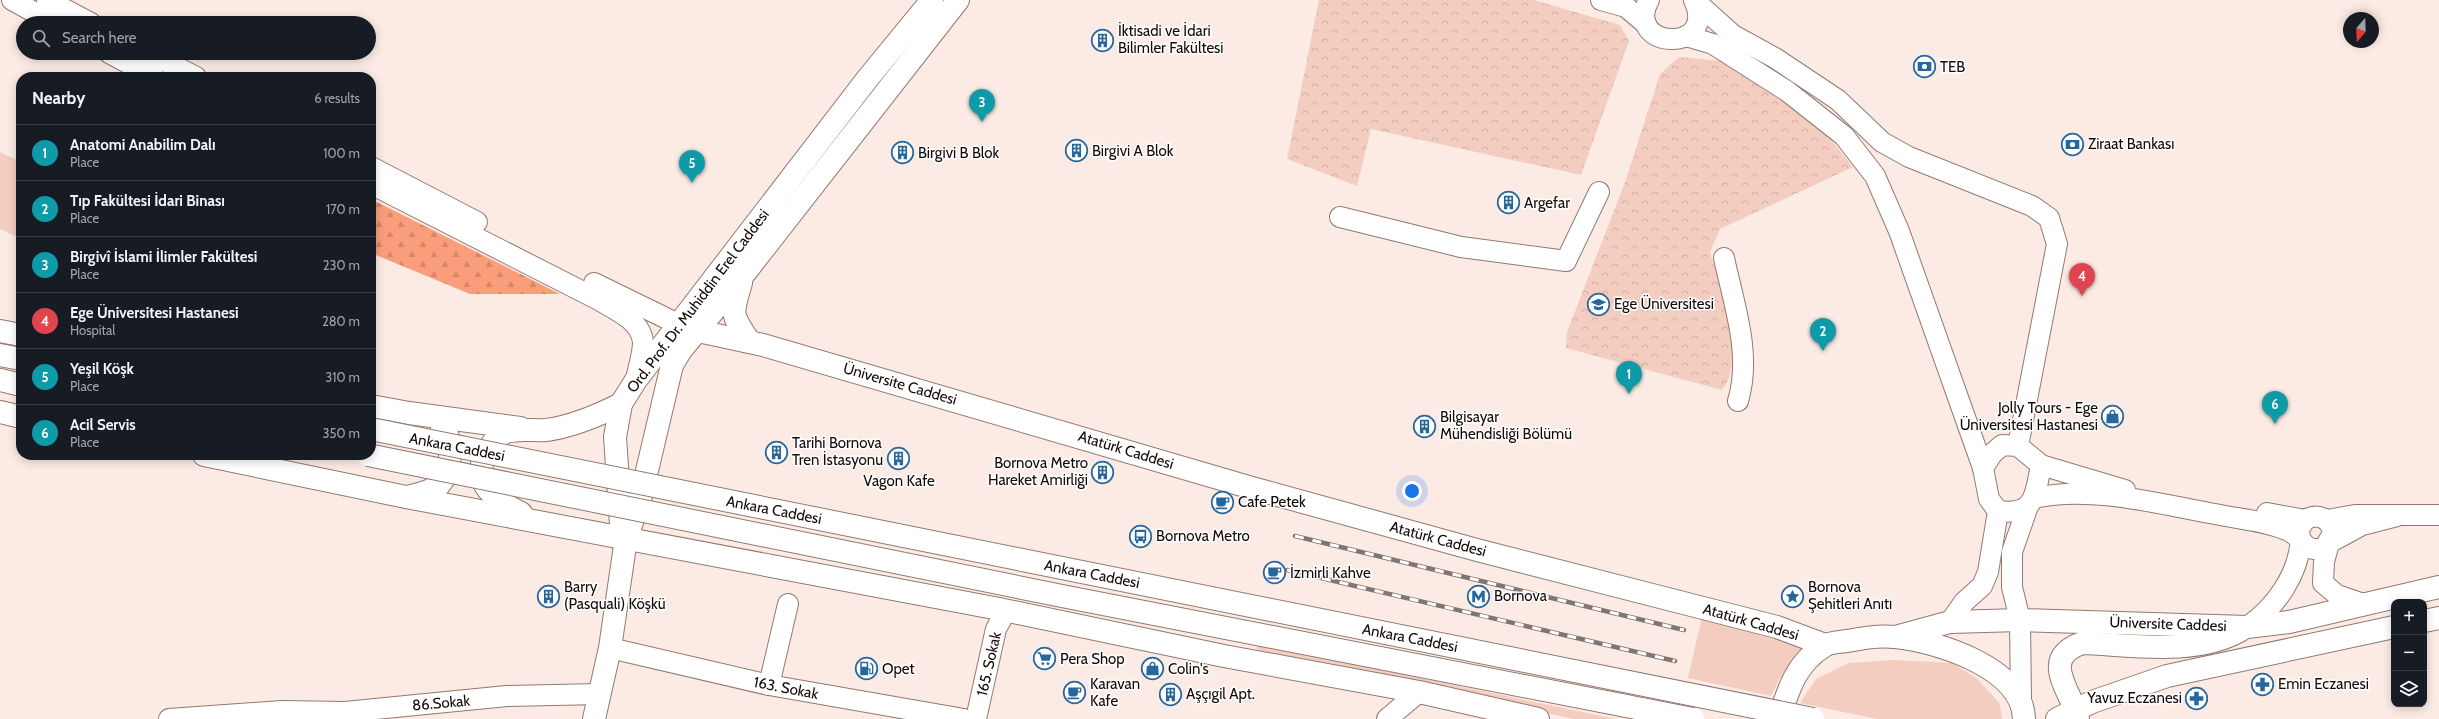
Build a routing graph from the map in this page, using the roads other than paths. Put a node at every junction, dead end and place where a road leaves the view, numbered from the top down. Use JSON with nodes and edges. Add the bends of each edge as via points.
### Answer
{"nodes":[{"id":1,"x":12,"y":0,"type":"edge"},
{"id":2,"x":47,"y":0,"type":"edge"},
{"id":3,"x":932,"y":0,"type":"edge"},
{"id":4,"x":958,"y":0,"type":"edge"},
{"id":5,"x":1601,"y":0,"type":"edge"},
{"id":6,"x":1649,"y":0,"type":"edge"},
{"id":7,"x":1694,"y":0,"type":"edge"},
{"id":8,"x":41,"y":16,"type":"edge"},
{"id":9,"x":78,"y":16,"type":"edge"},
{"id":10,"x":1646,"y":24,"type":"junction"},
{"id":11,"x":1686,"y":36,"type":"junction"},
{"id":12,"x":123,"y":60,"type":"edge"},
{"id":13,"x":163,"y":60,"type":"edge"},
{"id":14,"x":145,"y":72,"type":"edge"},
{"id":15,"x":186,"y":72,"type":"edge"},
{"id":16,"x":376,"y":170,"type":"edge"},
{"id":17,"x":376,"y":187,"type":"edge"},
{"id":18,"x":1598,"y":192,"type":"dead end"},
{"id":19,"x":1340,"y":217,"type":"dead end"},
{"id":20,"x":1724,"y":258,"type":"dead end"},
{"id":21,"x":744,"y":274,"type":"junction"},
{"id":22,"x":689,"y":328,"type":"junction"},
{"id":23,"x":0,"y":331,"type":"edge"},
{"id":24,"x":16,"y":334,"type":"edge"},
{"id":25,"x":749,"y":341,"type":"junction"},
{"id":26,"x":0,"y":355,"type":"edge"},
{"id":27,"x":16,"y":358,"type":"edge"},
{"id":28,"x":0,"y":380,"type":"edge"},
{"id":29,"x":636,"y":380,"type":"junction"},
{"id":30,"x":16,"y":384,"type":"edge"},
{"id":31,"x":1738,"y":401,"type":"dead end"},
{"id":32,"x":621,"y":404,"type":"junction"},
{"id":33,"x":376,"y":407,"type":"edge"},
{"id":34,"x":0,"y":412,"type":"edge"},
{"id":35,"x":409,"y":413,"type":"junction"},
{"id":36,"x":16,"y":416,"type":"edge"},
{"id":37,"x":1052,"y":428,"type":"joint"},
{"id":38,"x":525,"y":429,"type":"junction"},
{"id":39,"x":376,"y":430,"type":"edge"},
{"id":40,"x":2018,"y":446,"type":"junction"},
{"id":41,"x":376,"y":457,"type":"edge"},
{"id":42,"x":228,"y":460,"type":"edge"},
{"id":43,"x":2040,"y":465,"type":"junction"},
{"id":44,"x":1983,"y":468,"type":"junction"},
{"id":45,"x":406,"y":497,"type":"junction"},
{"id":46,"x":2031,"y":502,"type":"junction"},
{"id":47,"x":1998,"y":510,"type":"junction"},
{"id":48,"x":2439,"y":515,"type":"edge"},
{"id":49,"x":2397,"y":516,"type":"junction"},
{"id":50,"x":537,"y":520,"type":"junction"},
{"id":51,"x":2305,"y":520,"type":"junction"},
{"id":52,"x":2327,"y":520,"type":"junction"},
{"id":53,"x":626,"y":539,"type":"junction"},
{"id":54,"x":2301,"y":540,"type":"junction"},
{"id":55,"x":2329,"y":543,"type":"junction"},
{"id":56,"x":2439,"y":587,"type":"edge"},
{"id":57,"x":788,"y":604,"type":"dead end"},
{"id":58,"x":2364,"y":604,"type":"junction"},
{"id":59,"x":1006,"y":611,"type":"junction"},
{"id":60,"x":2439,"y":618,"type":"edge"},
{"id":61,"x":2020,"y":620,"type":"junction"},
{"id":62,"x":2427,"y":620,"type":"edge"},
{"id":63,"x":1950,"y":622,"type":"junction"},
{"id":64,"x":2247,"y":627,"type":"junction"},
{"id":65,"x":2391,"y":628,"type":"edge"},
{"id":66,"x":1895,"y":637,"type":"junction"},
{"id":67,"x":1825,"y":645,"type":"junction"},
{"id":68,"x":610,"y":648,"type":"junction"},
{"id":69,"x":769,"y":685,"type":"junction"},
{"id":70,"x":1419,"y":692,"type":"junction"},
{"id":71,"x":600,"y":694,"type":"junction"},
{"id":72,"x":2023,"y":710,"type":"edge"},
{"id":73,"x":2082,"y":710,"type":"edge"},
{"id":74,"x":1494,"y":714,"type":"edge"},
{"id":75,"x":282,"y":715,"type":"edge"},
{"id":76,"x":169,"y":719,"type":"edge"},
{"id":77,"x":594,"y":719,"type":"edge"},
{"id":78,"x":964,"y":719,"type":"edge"},
{"id":79,"x":976,"y":719,"type":"edge"},
{"id":80,"x":1387,"y":719,"type":"edge"},
{"id":81,"x":1538,"y":719,"type":"edge"},
{"id":82,"x":1693,"y":719,"type":"edge"},
{"id":83,"x":1779,"y":719,"type":"edge"},
{"id":84,"x":1813,"y":719,"type":"edge"},
{"id":85,"x":2057,"y":719,"type":"edge"}],
"edges":[{"from":1,"to":8,"type":"street"},
{"from":2,"to":9,"type":"street"},
{"from":3,"to":22,"type":"main road","name":"Ord. Prof. Dr. Muhiddin Erel Caddesi","via":[[868,78]]},
{"from":4,"to":21,"type":"main road","name":"Ord. Prof. Dr. Muhiddin Erel Caddesi"},
{"from":5,"to":10,"type":"street","via":[[1626,7]]},
{"from":6,"to":10,"type":"street","via":[[1644,11]]},
{"from":7,"to":11,"type":"street","via":[[1698,16],[1696,24]]},
{"from":7,"to":40,"type":"street","via":[[1733,35],[1775,58],[1838,100],[1882,142],[1910,157],[2032,206],[2049,218],[2057,244]]},
{"from":10,"to":11,"type":"street","via":[[1653,33],[1663,39],[1671,41]]},
{"from":11,"to":44,"type":"street","via":[[1713,44],[1787,91],[1844,136],[1874,176],[1899,231]]},
{"from":12,"to":14,"type":"street"},
{"from":13,"to":15,"type":"street"},
{"from":16,"to":22,"type":"street","via":[[603,288]]},
{"from":17,"to":29,"type":"street","via":[[597,299],[630,320],[638,327],[643,343]]},
{"from":18,"to":19,"type":"street","via":[[1566,261],[1461,248]]},
{"from":20,"to":31,"type":"street","via":[[1744,351],[1742,388]]},
{"from":21,"to":22,"type":"main road","name":"Ord. Prof. Dr. Muhiddin Erel Caddesi"},
{"from":21,"to":25,"type":"main road","via":[[733,306],[736,323]]},
{"from":22,"to":25,"type":"main road","name":"Üniversite Caddesi"},
{"from":22,"to":29,"type":"main road","name":"Ord. Prof. Dr. Muhiddin Erel Caddesi"},
{"from":22,"to":53,"type":"main road","name":"Ord. Prof. Dr. Muhiddin Erel Caddesi","via":[[672,365],[640,496]]},
{"from":23,"to":24,"type":"main road"},
{"from":25,"to":37,"type":"main road","name":"Üniversite Caddesi"},
{"from":26,"to":27,"type":"main road"},
{"from":28,"to":30,"type":"main road"},
{"from":29,"to":32,"type":"main road","name":"Ord. Prof. Dr. Muhiddin Erel Caddesi"},
{"from":32,"to":38,"type":"main road","via":[[588,418],[546,430]]},
{"from":32,"to":53,"type":"main road","name":"Ord. Prof. Dr. Muhiddin Erel Caddesi","via":[[615,437],[620,521]]},
{"from":33,"to":35,"type":"main road","name":"Ankara Caddesi"},
{"from":34,"to":36,"type":"main road"},
{"from":35,"to":38,"type":"main road","name":"Ankara Caddesi"},
{"from":35,"to":45,"type":"main road","via":[[433,421],[444,430],[449,440],[450,455],[440,484],[430,490]]},
{"from":37,"to":67,"type":"main road","name":"Atatürk Caddesi","via":[[1252,488],[1477,550],[1777,627]]},
{"from":38,"to":50,"type":"main road","via":[[505,433],[493,441],[480,470],[490,492],[505,506]]},
{"from":39,"to":84,"type":"main road","name":"Ankara Caddesi","bridge":true},
{"from":40,"to":43,"type":"street"},
{"from":40,"to":44,"type":"street","via":[[2002,445]]},
{"from":41,"to":82,"type":"main road","name":"Ankara Caddesi","bridge":true},
{"from":42,"to":45,"type":"main road"},
{"from":43,"to":46,"type":"street"},
{"from":43,"to":51,"type":"street","via":[[2125,490]]},
{"from":44,"to":47,"type":"street","via":[[1989,499]]},
{"from":45,"to":50,"type":"main road"},
{"from":46,"to":47,"type":"street","via":[[2015,513]]},
{"from":46,"to":54,"type":"street","via":[[2047,495],[2130,499],[2278,527]]},
{"from":46,"to":61,"type":"street","via":[[2012,552],[2012,587]]},
{"from":47,"to":63,"type":"street","via":[[1988,572],[1982,586],[1964,602]]},
{"from":48,"to":49,"type":"street"},
{"from":49,"to":52,"type":"street","via":[[2355,515]]},
{"from":49,"to":55,"type":"street","via":[[2362,525]]},
{"from":50,"to":53,"type":"main road"},
{"from":51,"to":52,"type":"street","via":[[2317,516]]},
{"from":51,"to":54,"type":"street","via":[[2300,529]]},
{"from":52,"to":55,"type":"street","via":[[2333,533]]},
{"from":53,"to":59,"type":"main road"},
{"from":53,"to":68,"type":"main road"},
{"from":54,"to":55,"type":"street","via":[[2304,545],[2314,549],[2325,547]]},
{"from":54,"to":64,"type":"street","via":[[2295,570],[2287,585],[2260,618]]},
{"from":55,"to":58,"type":"street","via":[[2324,562],[2323,582],[2337,595]]},
{"from":56,"to":58,"type":"main road","name":"Üniversite Caddesi"},
{"from":57,"to":69,"type":"street"},
{"from":58,"to":64,"type":"main road","name":"Üniversite Caddesi","via":[[2289,622]]},
{"from":59,"to":70,"type":"main road","via":[[1224,656]]},
{"from":59,"to":79,"type":"street","name":"165. Sokak","via":[[996,629]]},
{"from":60,"to":62,"type":"main road"},
{"from":61,"to":63,"type":"main road","name":"Üniversite Caddesi"},
{"from":61,"to":64,"type":"main road","name":"Üniversite Caddesi"},
{"from":61,"to":72,"type":"street"},
{"from":63,"to":66,"type":"main road","name":"Üniversite Caddesi"},
{"from":64,"to":73,"type":"main road","via":[[2229,637],[2190,645],[2082,643],[2066,653],[2060,666],[2062,683]]},
{"from":65,"to":73,"type":"main road","via":[[2167,676]]},
{"from":66,"to":67,"type":"main road","via":[[1859,639]]},
{"from":66,"to":72,"type":"main road","via":[[1942,646],[1981,664],[2006,682]]},
{"from":67,"to":83,"type":"main road","via":[[1804,663],[1790,682]]},
{"from":68,"to":69,"type":"street","name":"163. Sokak"},
{"from":68,"to":71,"type":"main road"},
{"from":69,"to":78,"type":"street","name":"163. Sokak"},
{"from":70,"to":74,"type":"main road"},
{"from":70,"to":80,"type":"street"},
{"from":71,"to":75,"type":"street","name":"86.Sokak","via":[[507,696],[344,712]]},
{"from":71,"to":77,"type":"main road"},
{"from":73,"to":85,"type":"main road"},
{"from":74,"to":81,"type":"main road"},
{"from":75,"to":76,"type":"street","name":"86.Sokak"}]}
